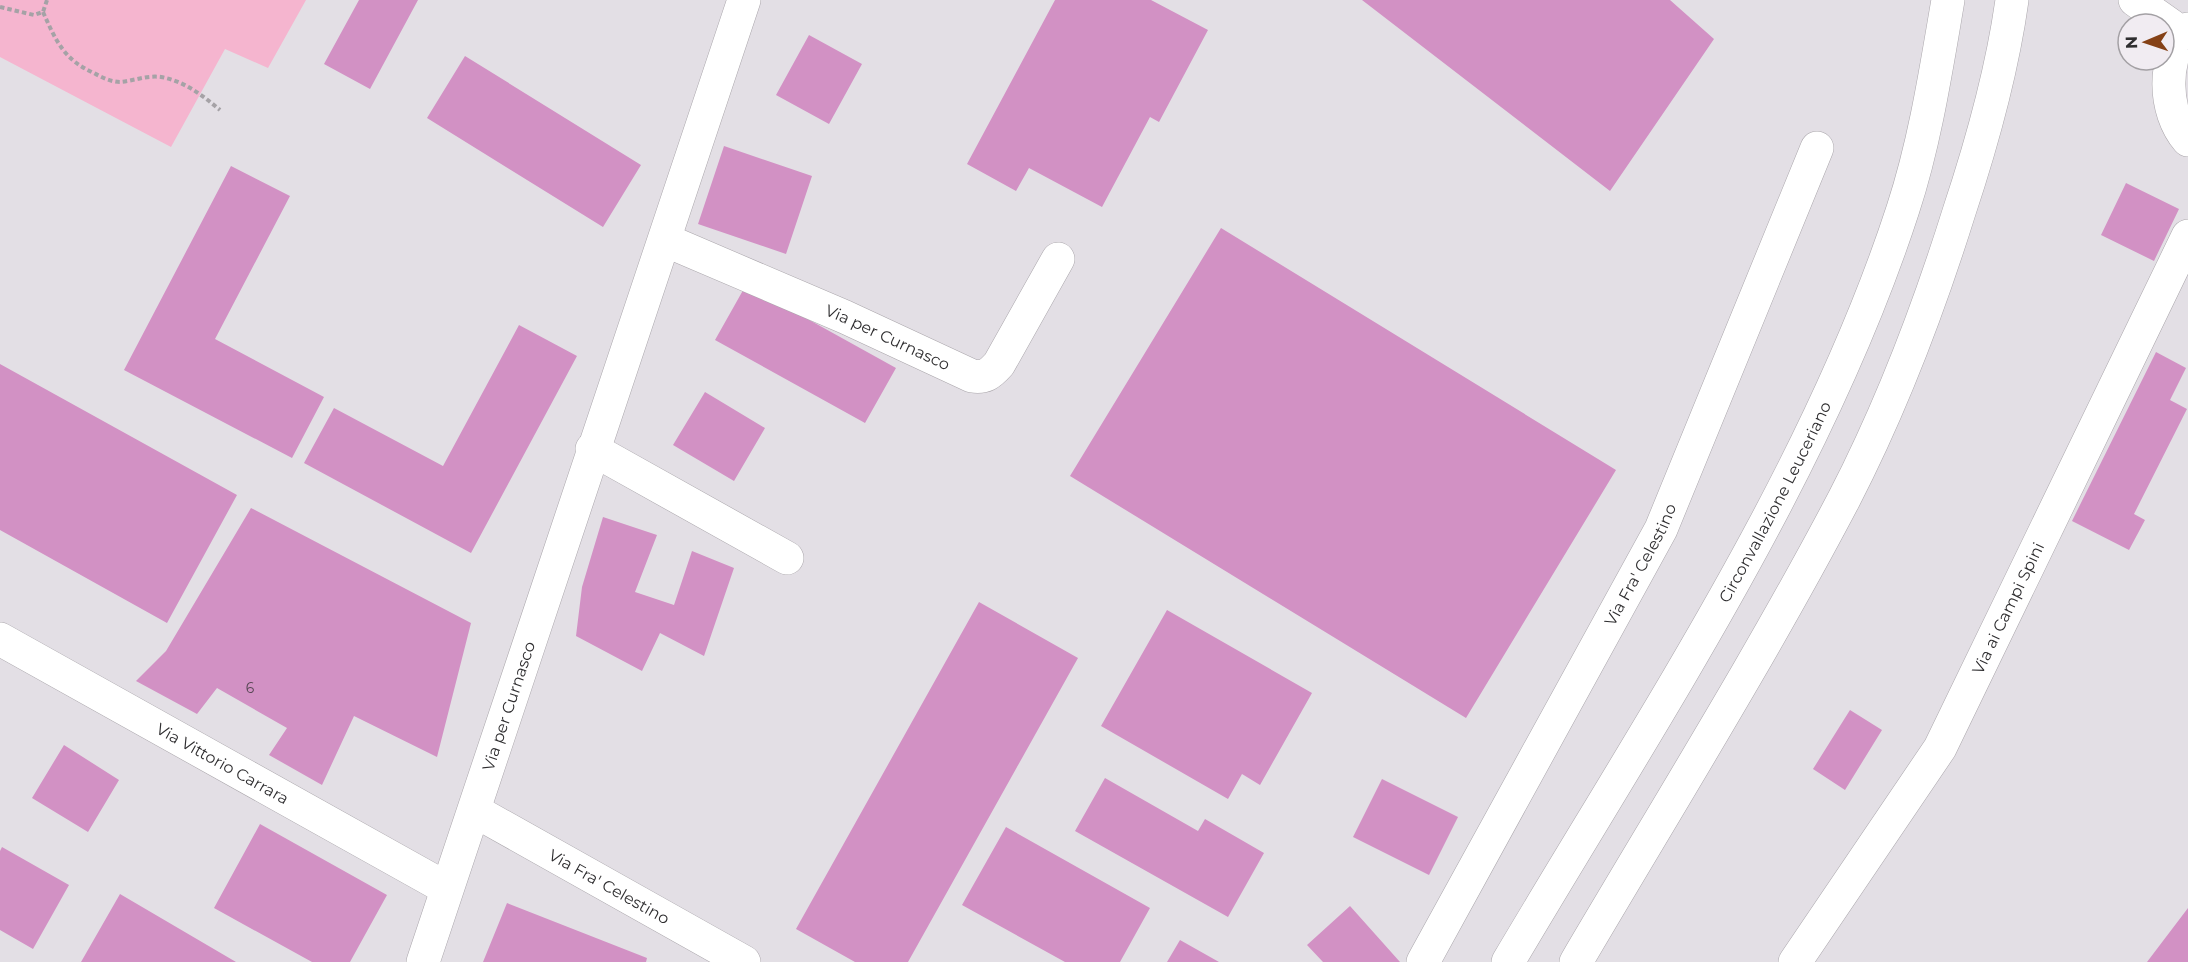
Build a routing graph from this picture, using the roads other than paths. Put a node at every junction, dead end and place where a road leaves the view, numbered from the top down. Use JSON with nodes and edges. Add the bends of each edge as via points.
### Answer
{"nodes":[{"id":1,"x":744,"y":0,"type":"edge"},
{"id":2,"x":1948,"y":0,"type":"edge"},
{"id":3,"x":2135,"y":0,"type":"edge"},
{"id":4,"x":2012,"y":4,"type":"edge"},
{"id":5,"x":2186,"y":32,"type":"edge"},
{"id":6,"x":2188,"y":140,"type":"edge"},
{"id":7,"x":1817,"y":148,"type":"dead end"},
{"id":8,"x":2188,"y":236,"type":"edge"},
{"id":9,"x":664,"y":240,"type":"junction"},
{"id":10,"x":1058,"y":260,"type":"dead end"},
{"id":11,"x":592,"y":449,"type":"junction"},
{"id":12,"x":787,"y":558,"type":"dead end"},
{"id":13,"x":0,"y":639,"type":"edge"},
{"id":14,"x":475,"y":811,"type":"junction"},
{"id":15,"x":446,"y":888,"type":"junction"},
{"id":16,"x":423,"y":962,"type":"edge"},
{"id":17,"x":744,"y":962,"type":"edge"},
{"id":18,"x":1424,"y":962,"type":"edge"},
{"id":19,"x":1508,"y":962,"type":"edge"},
{"id":20,"x":1576,"y":962,"type":"edge"},
{"id":21,"x":1795,"y":962,"type":"edge"}],
"edges":[{"from":1,"to":9,"type":"main road","name":"Via per Curnasco"},
{"from":2,"to":19,"type":"main road","name":"Circonvallazione Leuceriano","via":[[1932,93],[1903,208],[1829,396],[1704,634]]},
{"from":3,"to":5,"type":"main road"},
{"from":4,"to":20,"type":"main road","via":[[1996,85],[1971,177],[1932,298],[1881,421],[1844,499],[1763,644]]},
{"from":5,"to":6,"type":"main road","via":[[2172,58],[2168,84],[2172,111]]},
{"from":7,"to":18,"type":"main road","name":"Via Fra' Celestino","via":[[1661,529]]},
{"from":8,"to":21,"type":"main road","name":"Via ai Campi Spini","via":[[1940,748]]},
{"from":9,"to":10,"type":"main road","name":"Via per Curnasco","via":[[981,377],[989,375],[999,364]]},
{"from":9,"to":11,"type":"main road","name":"Via per Curnasco"},
{"from":11,"to":12,"type":"main road"},
{"from":11,"to":14,"type":"main road","name":"Via per Curnasco"},
{"from":13,"to":15,"type":"main road","name":"Via Vittorio Carrara"},
{"from":14,"to":15,"type":"main road","name":"Via per Curnasco"},
{"from":14,"to":17,"type":"main road","name":"Via Fra' Celestino"},
{"from":15,"to":16,"type":"main road","name":"Via per Curnasco"}]}
